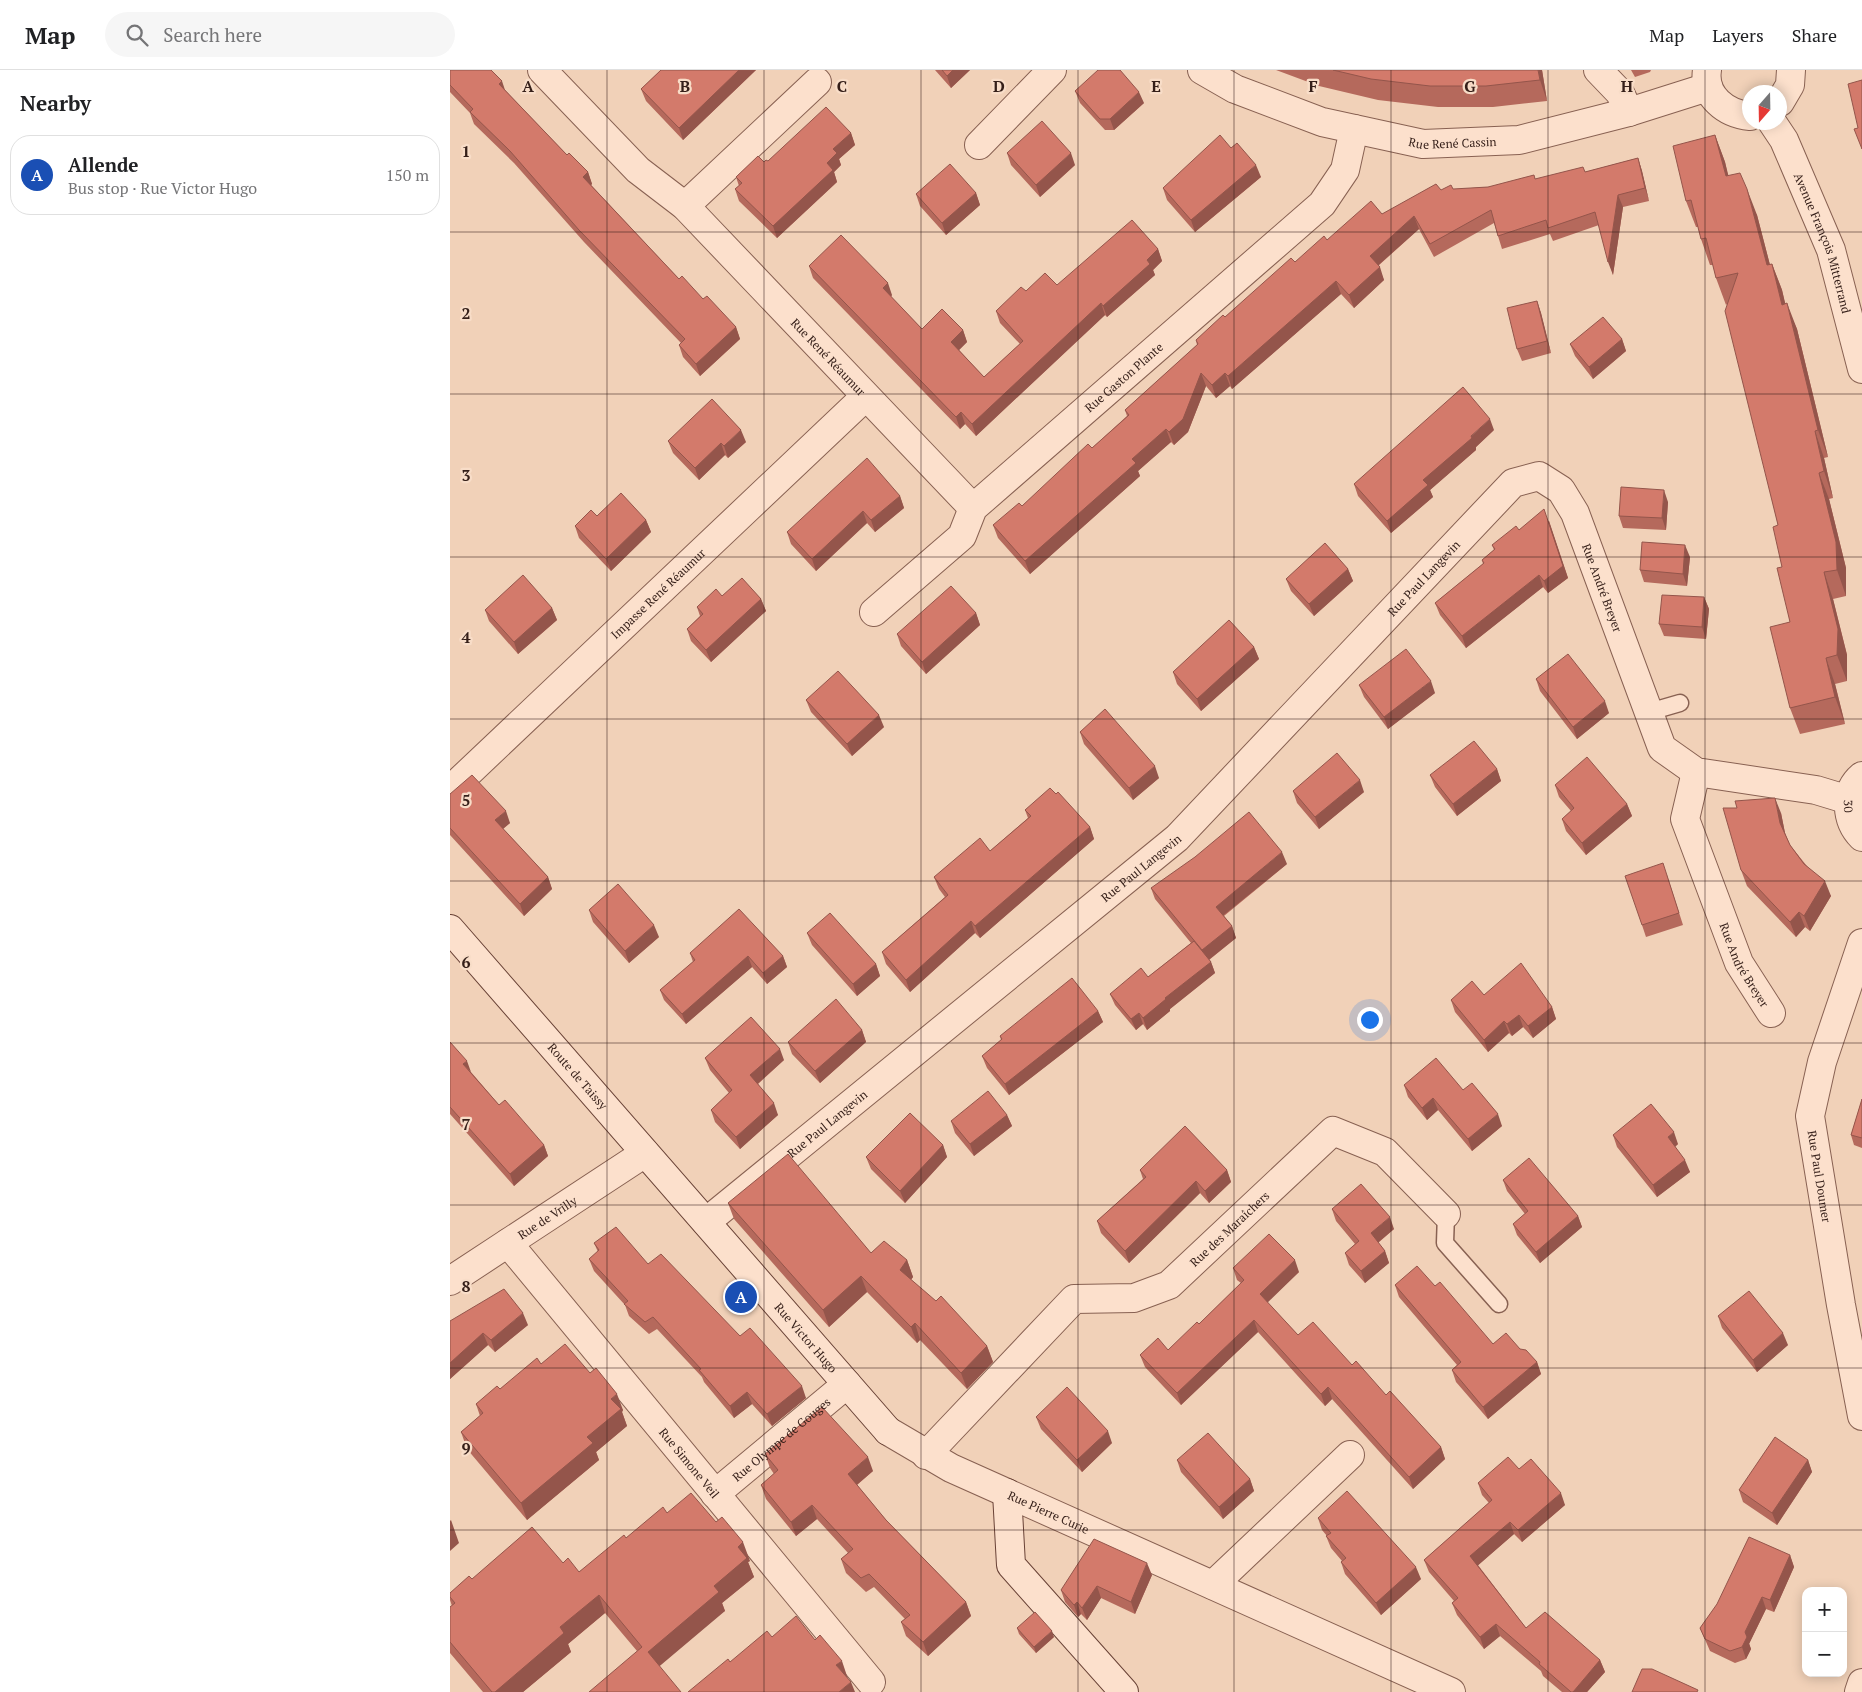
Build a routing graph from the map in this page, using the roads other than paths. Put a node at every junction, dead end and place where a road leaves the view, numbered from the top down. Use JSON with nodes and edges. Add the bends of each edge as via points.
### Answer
{"nodes":[{"id":1,"x":542,"y":70,"type":"edge"},
{"id":2,"x":1052,"y":70,"type":"edge"},
{"id":3,"x":1202,"y":70,"type":"edge"},
{"id":4,"x":1598,"y":70,"type":"edge"},
{"id":5,"x":1791,"y":70,"type":"edge"},
{"id":6,"x":1708,"y":79,"type":"edge"},
{"id":7,"x":817,"y":82,"type":"dead end"},
{"id":8,"x":1787,"y":90,"type":"edge"},
{"id":9,"x":1629,"y":112,"type":"junction"},
{"id":10,"x":1742,"y":115,"type":"edge"},
{"id":11,"x":1354,"y":129,"type":"junction"},
{"id":12,"x":1777,"y":130,"type":"edge"},
{"id":13,"x":979,"y":144,"type":"dead end"},
{"id":14,"x":685,"y":206,"type":"junction"},
{"id":15,"x":1862,"y":370,"type":"edge"},
{"id":16,"x":865,"y":397,"type":"junction"},
{"id":17,"x":1539,"y":476,"type":"joint"},
{"id":18,"x":973,"y":508,"type":"junction"},
{"id":19,"x":874,"y":612,"type":"dead end"},
{"id":20,"x":1680,"y":703,"type":"dead end"},
{"id":21,"x":1649,"y":712,"type":"junction"},
{"id":22,"x":1696,"y":772,"type":"junction"},
{"id":23,"x":1862,"y":776,"type":"edge"},
{"id":24,"x":450,"y":790,"type":"edge"},
{"id":25,"x":1849,"y":800,"type":"junction"},
{"id":26,"x":1862,"y":837,"type":"edge"},
{"id":27,"x":450,"y":929,"type":"edge"},
{"id":28,"x":1862,"y":943,"type":"edge"},
{"id":29,"x":1771,"y":1013,"type":"dead end"},
{"id":30,"x":645,"y":1153,"type":"junction"},
{"id":31,"x":1446,"y":1214,"type":"joint"},
{"id":32,"x":706,"y":1222,"type":"junction"},
{"id":33,"x":508,"y":1243,"type":"junction"},
{"id":34,"x":450,"y":1281,"type":"edge"},
{"id":35,"x":1500,"y":1304,"type":"dead end"},
{"id":36,"x":847,"y":1384,"type":"junction"},
{"id":37,"x":1862,"y":1416,"type":"edge"},
{"id":38,"x":888,"y":1431,"type":"joint"},
{"id":39,"x":926,"y":1455,"type":"junction"},
{"id":40,"x":1350,"y":1455,"type":"dead end"},
{"id":41,"x":1006,"y":1493,"type":"junction"},
{"id":42,"x":715,"y":1494,"type":"junction"},
{"id":43,"x":1213,"y":1585,"type":"junction"},
{"id":44,"x":871,"y":1682,"type":"dead end"},
{"id":45,"x":1862,"y":1683,"type":"edge"},
{"id":46,"x":1124,"y":1692,"type":"edge"},
{"id":47,"x":1451,"y":1692,"type":"edge"},
{"id":48,"x":1859,"y":1692,"type":"edge"}],
"edges":[{"from":1,"to":14,"type":"street","name":"Rue René Réaumur","via":[[638,170]]},
{"from":2,"to":13,"type":"street"},
{"from":3,"to":11,"type":"street","name":"Rue René Cassin","via":[[1244,93],[1322,122]]},
{"from":4,"to":9,"type":"street","via":[[1620,93]]},
{"from":5,"to":8,"type":"street"},
{"from":6,"to":9,"type":"street","name":"Rue René Cassin"},
{"from":6,"to":10,"type":"street","via":[[1715,100]]},
{"from":7,"to":14,"type":"street"},
{"from":9,"to":11,"type":"street","name":"Rue René Cassin","via":[[1519,140],[1423,144]]},
{"from":11,"to":18,"type":"street","name":"Rue Gaston Plante","via":[[1345,170],[1322,204]]},
{"from":12,"to":15,"type":"street","name":"Avenue François Mitterrand","via":[[1831,250]]},
{"from":14,"to":16,"type":"street","name":"Rue René Réaumur"},
{"from":16,"to":18,"type":"street","name":"Rue René Réaumur"},
{"from":16,"to":24,"type":"street","name":"Impasse René Réaumur"},
{"from":17,"to":21,"type":"street","name":"Rue André Breyer","via":[[1561,490],[1574,513]]},
{"from":17,"to":32,"type":"street","name":"Rue Paul Langevin","via":[[1513,483],[1177,838]]},
{"from":18,"to":19,"type":"street","name":"Rue Gaston Plante","via":[[962,536]]},
{"from":20,"to":21,"type":"lane"},
{"from":21,"to":22,"type":"street","name":"Rue André Breyer","via":[[1662,748]]},
{"from":22,"to":25,"type":"street","name":"Rue André Breyer","via":[[1816,790]]},
{"from":22,"to":29,"type":"street","name":"Rue André Breyer","via":[[1685,819],[1739,963]]},
{"from":23,"to":25,"type":"street","name":"30"},
{"from":25,"to":26,"type":"street","name":"30","via":[[1853,826]]},
{"from":27,"to":30,"type":"street","name":"Route de Taissy"},
{"from":28,"to":37,"type":"street","name":"Rue Paul Doumer","via":[[1822,1062],[1810,1116],[1840,1305]]},
{"from":30,"to":32,"type":"street","name":"Route de Taissy"},
{"from":30,"to":33,"type":"street","name":"Rue de Vrilly"},
{"from":31,"to":35,"type":"lane","name":"Rue des Maraîchers","via":[[1445,1243]]},
{"from":31,"to":39,"type":"street","name":"Rue des Maraîchers","via":[[1385,1152],[1333,1131],[1169,1285],[1134,1298],[1074,1299]]},
{"from":32,"to":36,"type":"street","name":"Rue Victor Hugo"},
{"from":33,"to":34,"type":"street","name":"Rue de Vrilly"},
{"from":33,"to":42,"type":"street","name":"Rue Simone Veil"},
{"from":36,"to":38,"type":"street","name":"Rue Victor Hugo"},
{"from":36,"to":42,"type":"street","name":"Rue Olympe de Gouges"},
{"from":38,"to":39,"type":"street","name":"Rue Pierre Curie"},
{"from":39,"to":41,"type":"street","name":"Rue Pierre Curie"},
{"from":40,"to":43,"type":"street"},
{"from":41,"to":43,"type":"street","name":"Rue Pierre Curie"},
{"from":41,"to":46,"type":"street","via":[[1011,1565]]},
{"from":42,"to":44,"type":"street","name":"Rue Simone Veil"},
{"from":43,"to":47,"type":"street","name":"Rue Pierre Curie"},
{"from":45,"to":48,"type":"street"}]}
